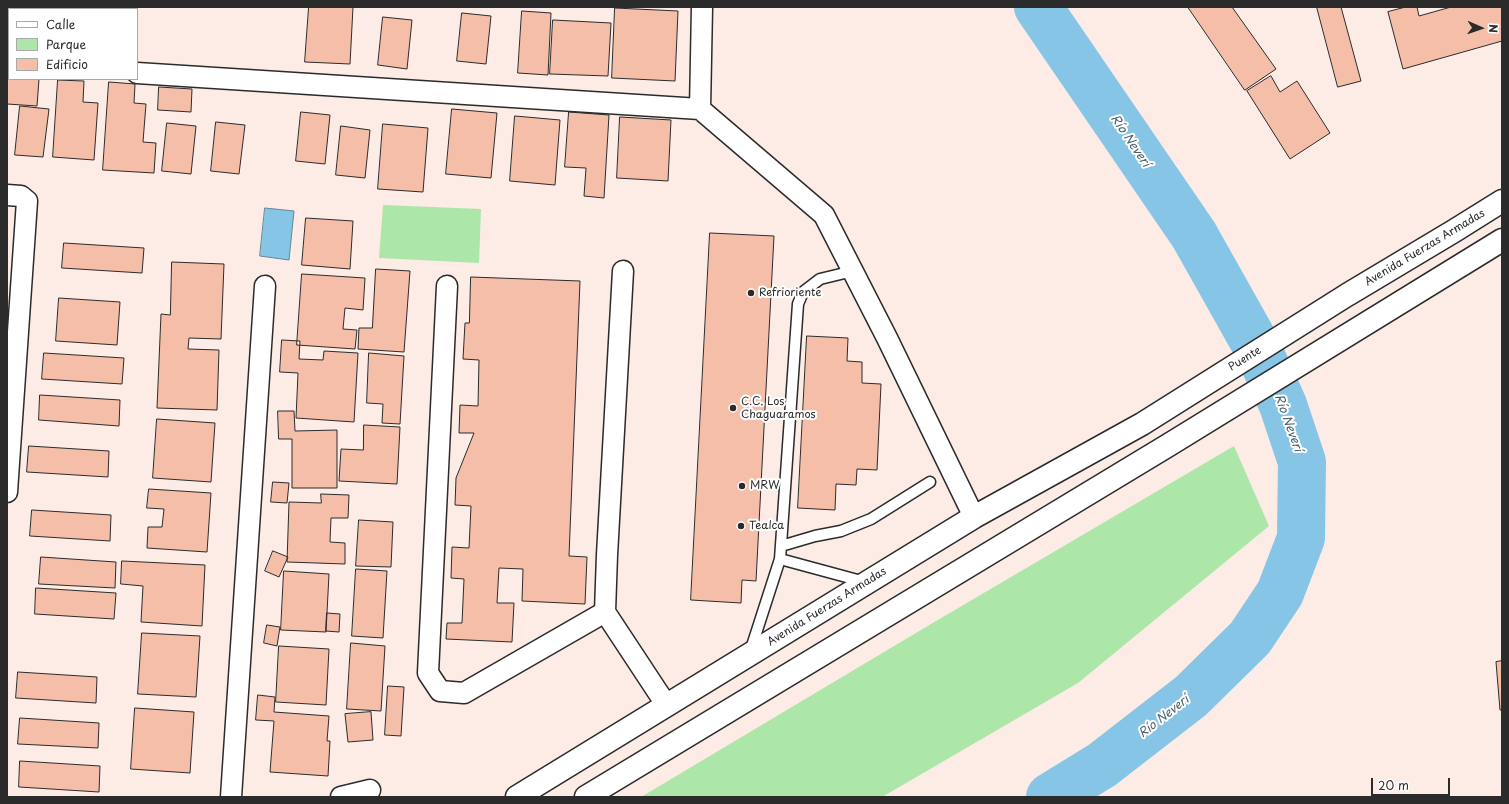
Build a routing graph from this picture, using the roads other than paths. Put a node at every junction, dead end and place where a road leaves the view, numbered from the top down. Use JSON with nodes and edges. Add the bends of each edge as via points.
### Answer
{"nodes":[{"id":1,"x":702,"y":7,"type":"edge"},
{"id":2,"x":138,"y":73,"type":"edge"},
{"id":3,"x":700,"y":109,"type":"junction"},
{"id":4,"x":7,"y":195,"type":"edge"},
{"id":5,"x":1502,"y":201,"type":"edge"},
{"id":6,"x":1502,"y":240,"type":"edge"},
{"id":7,"x":623,"y":271,"type":"dead end"},
{"id":8,"x":853,"y":272,"type":"junction"},
{"id":9,"x":264,"y":286,"type":"dead end"},
{"id":10,"x":447,"y":286,"type":"dead end"},
{"id":11,"x":1347,"y":295,"type":"joint"},
{"id":12,"x":1142,"y":424,"type":"joint"},
{"id":13,"x":930,"y":482,"type":"dead end"},
{"id":14,"x":7,"y":492,"type":"edge"},
{"id":15,"x":974,"y":517,"type":"junction"},
{"id":16,"x":781,"y":546,"type":"junction"},
{"id":17,"x":780,"y":559,"type":"junction"},
{"id":18,"x":866,"y":582,"type":"junction"},
{"id":19,"x":605,"y":612,"type":"junction"},
{"id":20,"x":749,"y":656,"type":"junction"},
{"id":21,"x":667,"y":706,"type":"junction"},
{"id":22,"x":370,"y":790,"type":"dead end"},
{"id":23,"x":231,"y":797,"type":"edge"},
{"id":24,"x":341,"y":797,"type":"edge"},
{"id":25,"x":517,"y":797,"type":"edge"},
{"id":26,"x":586,"y":797,"type":"edge"}],
"edges":[{"from":1,"to":3,"type":"street"},
{"from":2,"to":3,"type":"street"},
{"from":3,"to":8,"type":"street","via":[[824,215]]},
{"from":4,"to":14,"type":"street","via":[[21,196],[27,201]]},
{"from":5,"to":11,"type":"street","name":"Avenida Fuerzas Armadas"},
{"from":6,"to":26,"type":"street"},
{"from":7,"to":19,"type":"street"},
{"from":8,"to":15,"type":"street"},
{"from":8,"to":16,"type":"lane","via":[[820,279],[803,292],[798,304]]},
{"from":9,"to":23,"type":"street"},
{"from":10,"to":19,"type":"street","via":[[428,673],[440,691],[464,693]]},
{"from":11,"to":12,"type":"street","name":"Puente"},
{"from":12,"to":15,"type":"street","name":"Avenida Fuerzas Armadas"},
{"from":13,"to":16,"type":"lane","via":[[871,519],[841,531]]},
{"from":15,"to":18,"type":"street","name":"Avenida Fuerzas Armadas"},
{"from":16,"to":17,"type":"lane"},
{"from":17,"to":18,"type":"lane"},
{"from":17,"to":20,"type":"lane"},
{"from":18,"to":20,"type":"street","name":"Avenida Fuerzas Armadas"},
{"from":19,"to":21,"type":"street"},
{"from":20,"to":21,"type":"street","name":"Avenida Fuerzas Armadas"},
{"from":21,"to":25,"type":"street","name":"Avenida Fuerzas Armadas"},
{"from":22,"to":24,"type":"street"}]}
